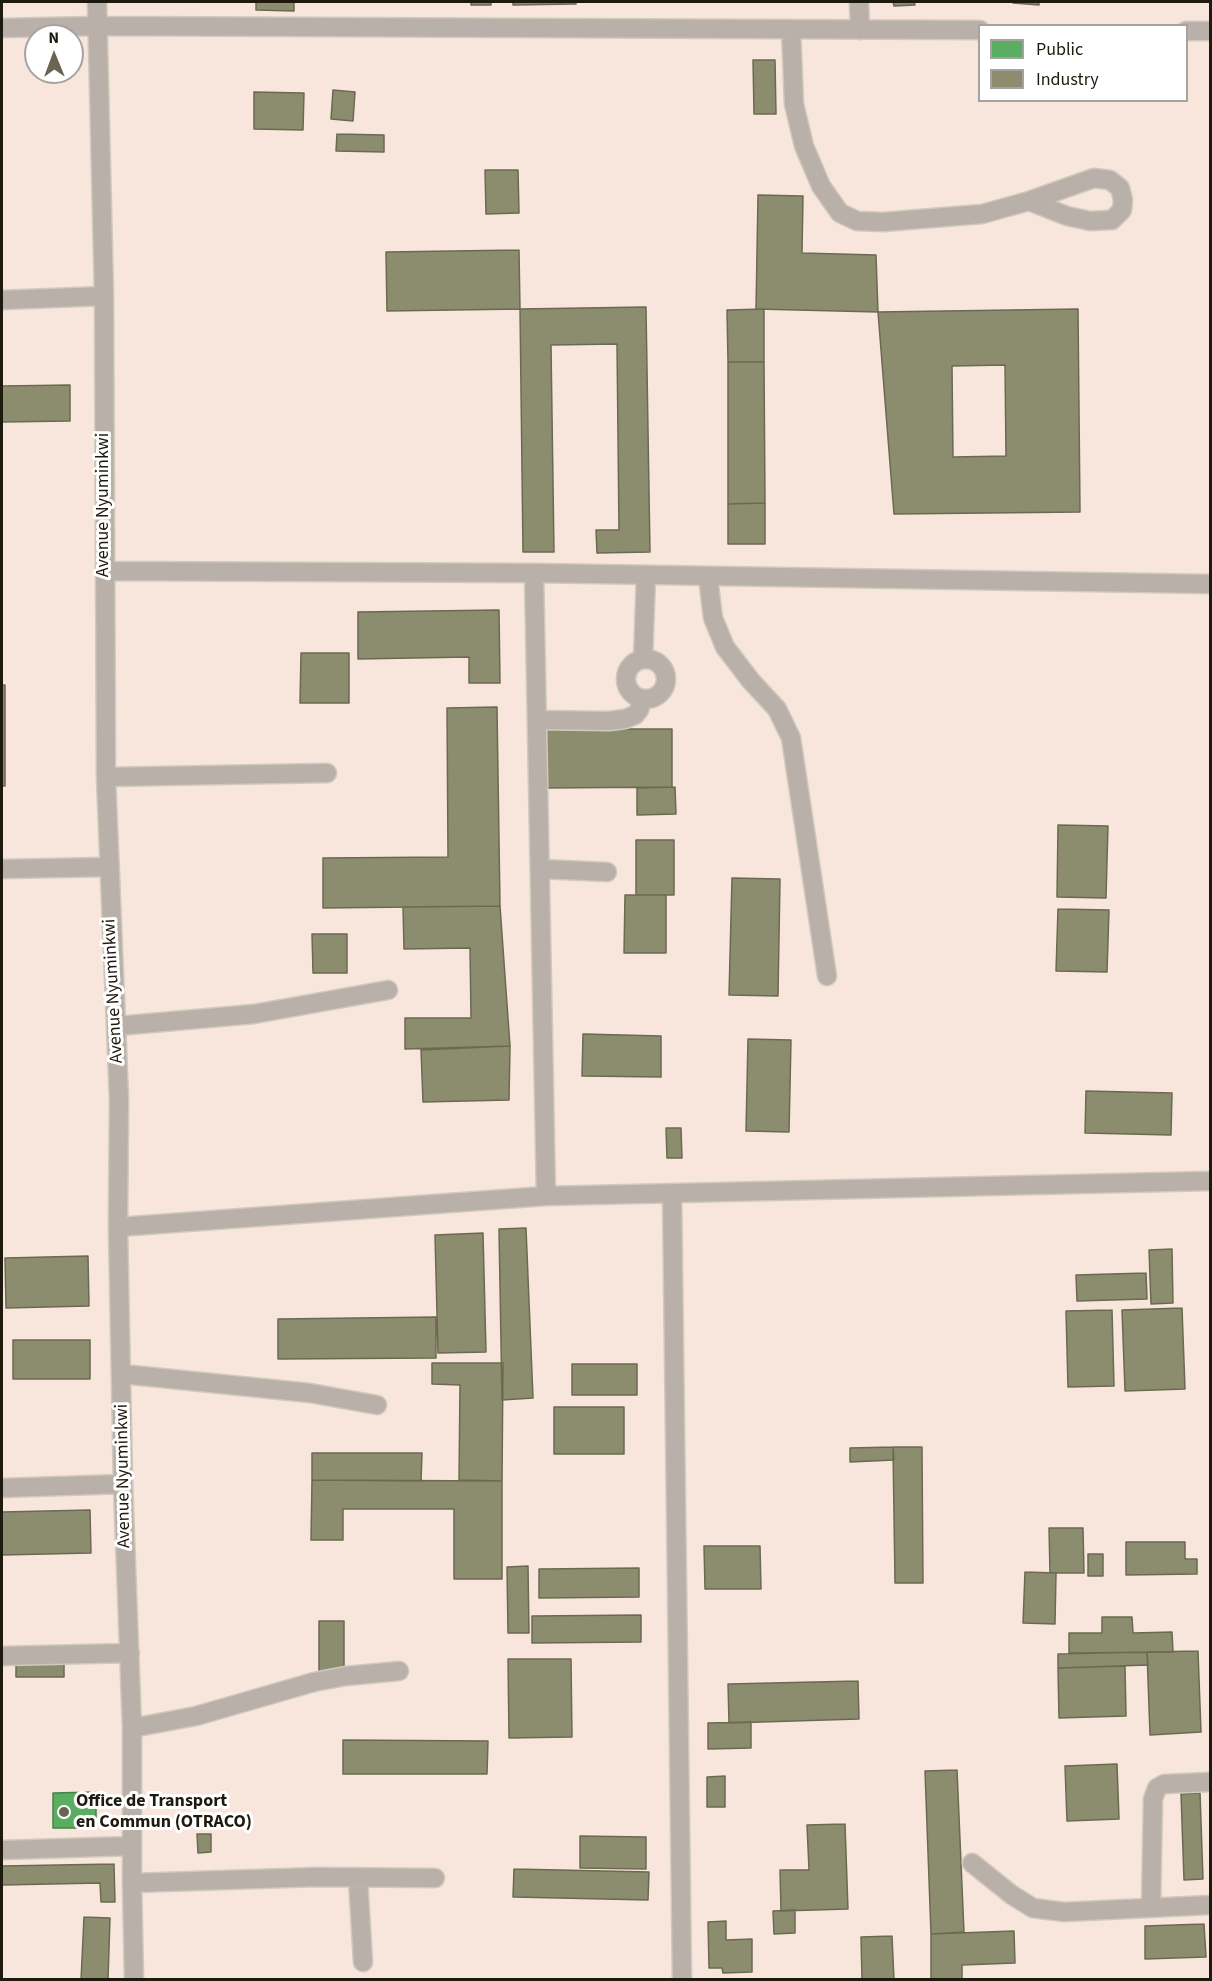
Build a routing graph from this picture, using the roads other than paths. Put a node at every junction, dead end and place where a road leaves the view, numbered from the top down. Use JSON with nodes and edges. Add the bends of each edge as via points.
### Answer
{"nodes":[{"id":1,"x":97,"y":2,"type":"edge"},
{"id":2,"x":860,"y":2,"type":"edge"},
{"id":3,"x":97,"y":26,"type":"junction"},
{"id":4,"x":2,"y":28,"type":"edge"},
{"id":5,"x":791,"y":29,"type":"junction"},
{"id":6,"x":860,"y":30,"type":"junction"},
{"id":7,"x":978,"y":30,"type":"edge"},
{"id":8,"x":1188,"y":30,"type":"edge"},
{"id":9,"x":1210,"y":31,"type":"edge"},
{"id":10,"x":1029,"y":201,"type":"dead end"},
{"id":11,"x":104,"y":296,"type":"junction"},
{"id":12,"x":2,"y":300,"type":"edge"},
{"id":13,"x":104,"y":571,"type":"junction"},
{"id":14,"x":534,"y":573,"type":"junction"},
{"id":15,"x":646,"y":576,"type":"junction"},
{"id":16,"x":708,"y":577,"type":"junction"},
{"id":17,"x":1210,"y":584,"type":"edge"},
{"id":18,"x":643,"y":659,"type":"junction"},
{"id":19,"x":642,"y":700,"type":"junction"},
{"id":20,"x":537,"y":720,"type":"junction"},
{"id":21,"x":327,"y":772,"type":"dead end"},
{"id":22,"x":106,"y":777,"type":"junction"},
{"id":23,"x":108,"y":867,"type":"junction"},
{"id":24,"x":2,"y":869,"type":"edge"},
{"id":25,"x":540,"y":869,"type":"junction"},
{"id":26,"x":607,"y":872,"type":"dead end"},
{"id":27,"x":827,"y":976,"type":"dead end"},
{"id":28,"x":388,"y":990,"type":"dead end"},
{"id":29,"x":117,"y":1026,"type":"junction"},
{"id":30,"x":1210,"y":1181,"type":"edge"},
{"id":31,"x":672,"y":1193,"type":"junction"},
{"id":32,"x":546,"y":1197,"type":"junction"},
{"id":33,"x":118,"y":1227,"type":"junction"},
{"id":34,"x":122,"y":1374,"type":"junction"},
{"id":35,"x":377,"y":1405,"type":"dead end"},
{"id":36,"x":123,"y":1484,"type":"junction"},
{"id":37,"x":2,"y":1488,"type":"edge"},
{"id":38,"x":130,"y":1653,"type":"junction"},
{"id":39,"x":2,"y":1656,"type":"edge"},
{"id":40,"x":399,"y":1671,"type":"dead end"},
{"id":41,"x":132,"y":1728,"type":"junction"},
{"id":42,"x":1210,"y":1782,"type":"edge"},
{"id":43,"x":132,"y":1846,"type":"junction"},
{"id":44,"x":2,"y":1850,"type":"edge"},
{"id":45,"x":972,"y":1863,"type":"dead end"},
{"id":46,"x":435,"y":1878,"type":"dead end"},
{"id":47,"x":358,"y":1879,"type":"junction"},
{"id":48,"x":132,"y":1883,"type":"junction"},
{"id":49,"x":1210,"y":1905,"type":"edge"},
{"id":50,"x":1151,"y":1908,"type":"junction"},
{"id":51,"x":363,"y":1962,"type":"dead end"},
{"id":52,"x":134,"y":1980,"type":"edge"},
{"id":53,"x":682,"y":1980,"type":"edge"}],
"edges":[{"from":1,"to":3,"type":"street","name":"Avenue Nyuminkwi"},
{"from":2,"to":6,"type":"street"},
{"from":3,"to":4,"type":"street"},
{"from":3,"to":5,"type":"street"},
{"from":3,"to":11,"type":"street","name":"Avenue Nyuminkwi"},
{"from":5,"to":6,"type":"street"},
{"from":5,"to":10,"type":"street","via":[[794,104],[804,146],[821,186],[840,213],[857,221],[883,222],[982,214]]},
{"from":6,"to":7,"type":"street"},
{"from":8,"to":9,"type":"street"},
{"from":11,"to":12,"type":"street"},
{"from":11,"to":13,"type":"street","name":"Avenue Nyuminkwi"},
{"from":13,"to":14,"type":"street"},
{"from":13,"to":22,"type":"street","name":"Avenue Nyuminkwi"},
{"from":14,"to":15,"type":"street"},
{"from":14,"to":20,"type":"street"},
{"from":15,"to":16,"type":"street"},
{"from":15,"to":18,"type":"street"},
{"from":16,"to":17,"type":"street"},
{"from":16,"to":27,"type":"street","via":[[713,618],[725,647],[777,709],[791,738]]},
{"from":18,"to":19,"type":"street","via":[[632,663],[625,685]]},
{"from":18,"to":19,"type":"street","via":[[655,661],[666,680],[663,691],[654,699]]},
{"from":19,"to":20,"type":"street","via":[[634,716],[625,719]]},
{"from":20,"to":25,"type":"street"},
{"from":21,"to":22,"type":"street"},
{"from":22,"to":23,"type":"street","name":"Avenue Nyuminkwi"},
{"from":23,"to":24,"type":"street"},
{"from":23,"to":29,"type":"street","name":"Avenue Nyuminkwi"},
{"from":25,"to":26,"type":"street"},
{"from":25,"to":32,"type":"street"},
{"from":28,"to":29,"type":"street","via":[[254,1014]]},
{"from":29,"to":33,"type":"street","name":"Avenue Nyuminkwi"},
{"from":30,"to":31,"type":"street"},
{"from":31,"to":32,"type":"street"},
{"from":31,"to":53,"type":"street"},
{"from":32,"to":33,"type":"street"},
{"from":33,"to":34,"type":"street","name":"Avenue Nyuminkwi"},
{"from":34,"to":35,"type":"street","via":[[310,1393]]},
{"from":34,"to":36,"type":"street","name":"Avenue Nyuminkwi"},
{"from":36,"to":37,"type":"street"},
{"from":36,"to":38,"type":"street","name":"Avenue Nyuminkwi"},
{"from":38,"to":39,"type":"street"},
{"from":38,"to":41,"type":"street","name":"Avenue Nyuminkwi"},
{"from":40,"to":41,"type":"street","via":[[325,1680],[196,1716]]},
{"from":41,"to":43,"type":"street","name":"Avenue Nyuminkwi"},
{"from":42,"to":50,"type":"street","via":[[1164,1784],[1157,1788],[1153,1799]]},
{"from":43,"to":44,"type":"street"},
{"from":43,"to":48,"type":"street","name":"Avenue Nyuminkwi"},
{"from":45,"to":50,"type":"street","via":[[1033,1908],[1064,1912]]},
{"from":46,"to":47,"type":"street"},
{"from":47,"to":48,"type":"street"},
{"from":47,"to":51,"type":"street"},
{"from":48,"to":52,"type":"street","name":"Avenue Nyuminkwi"},
{"from":49,"to":50,"type":"street"}]}
